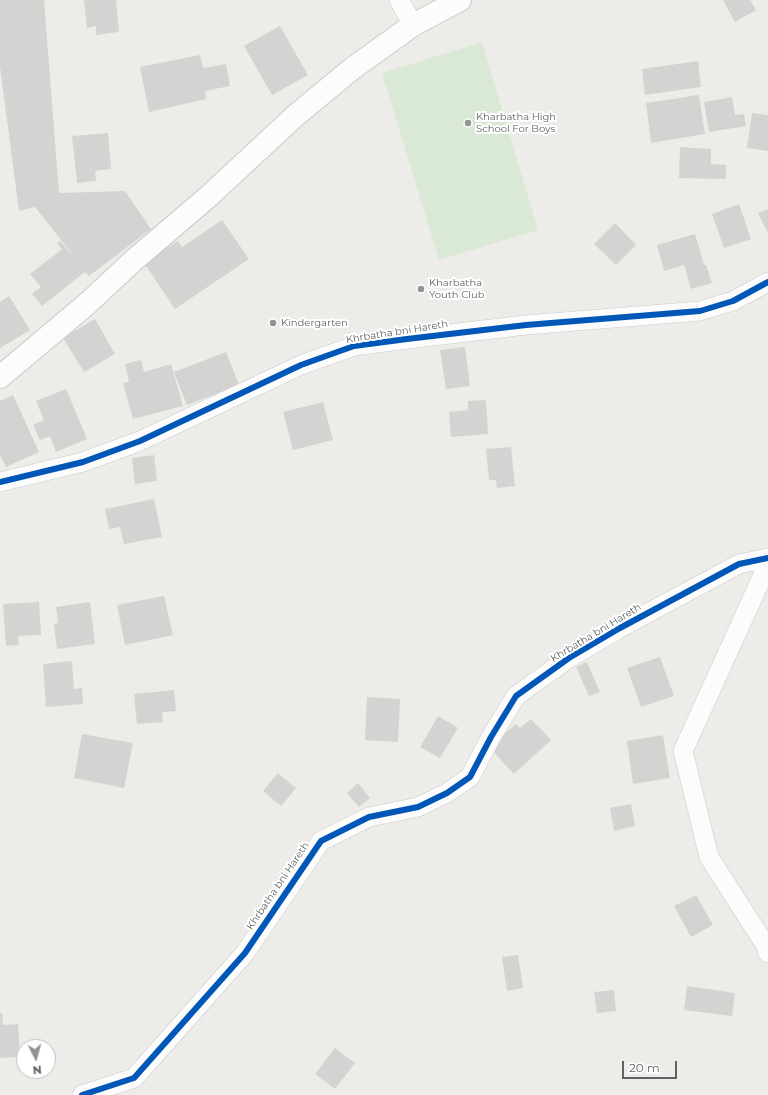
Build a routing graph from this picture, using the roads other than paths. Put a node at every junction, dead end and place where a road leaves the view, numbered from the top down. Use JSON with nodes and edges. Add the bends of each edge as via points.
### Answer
{"nodes":[{"id":1,"x":399,"y":0,"type":"edge"},
{"id":2,"x":460,"y":0,"type":"edge"},
{"id":3,"x":413,"y":25,"type":"junction"},
{"id":4,"x":768,"y":282,"type":"edge"},
{"id":5,"x":0,"y":377,"type":"edge"},
{"id":6,"x":0,"y":482,"type":"edge"},
{"id":7,"x":768,"y":558,"type":"edge"},
{"id":8,"x":768,"y":564,"type":"edge"},
{"id":9,"x":768,"y":953,"type":"edge"},
{"id":10,"x":82,"y":1095,"type":"edge"}],
"edges":[{"from":1,"to":3,"type":"street"},
{"from":2,"to":3,"type":"street"},
{"from":3,"to":5,"type":"street","via":[[353,68],[295,116],[209,196]]},
{"from":4,"to":6,"type":"street","name":"Khrbatha bni Hareth","via":[[733,301],[700,311],[526,325],[354,346],[301,365],[140,441],[83,462]]},
{"from":7,"to":10,"type":"street","name":"Khrbatha bni Hareth","via":[[738,564],[620,628],[569,658],[516,696],[470,777],[447,793],[418,807],[369,817],[321,841],[245,953],[134,1078]]},
{"from":8,"to":9,"type":"street","via":[[683,751],[709,857]]}]}
